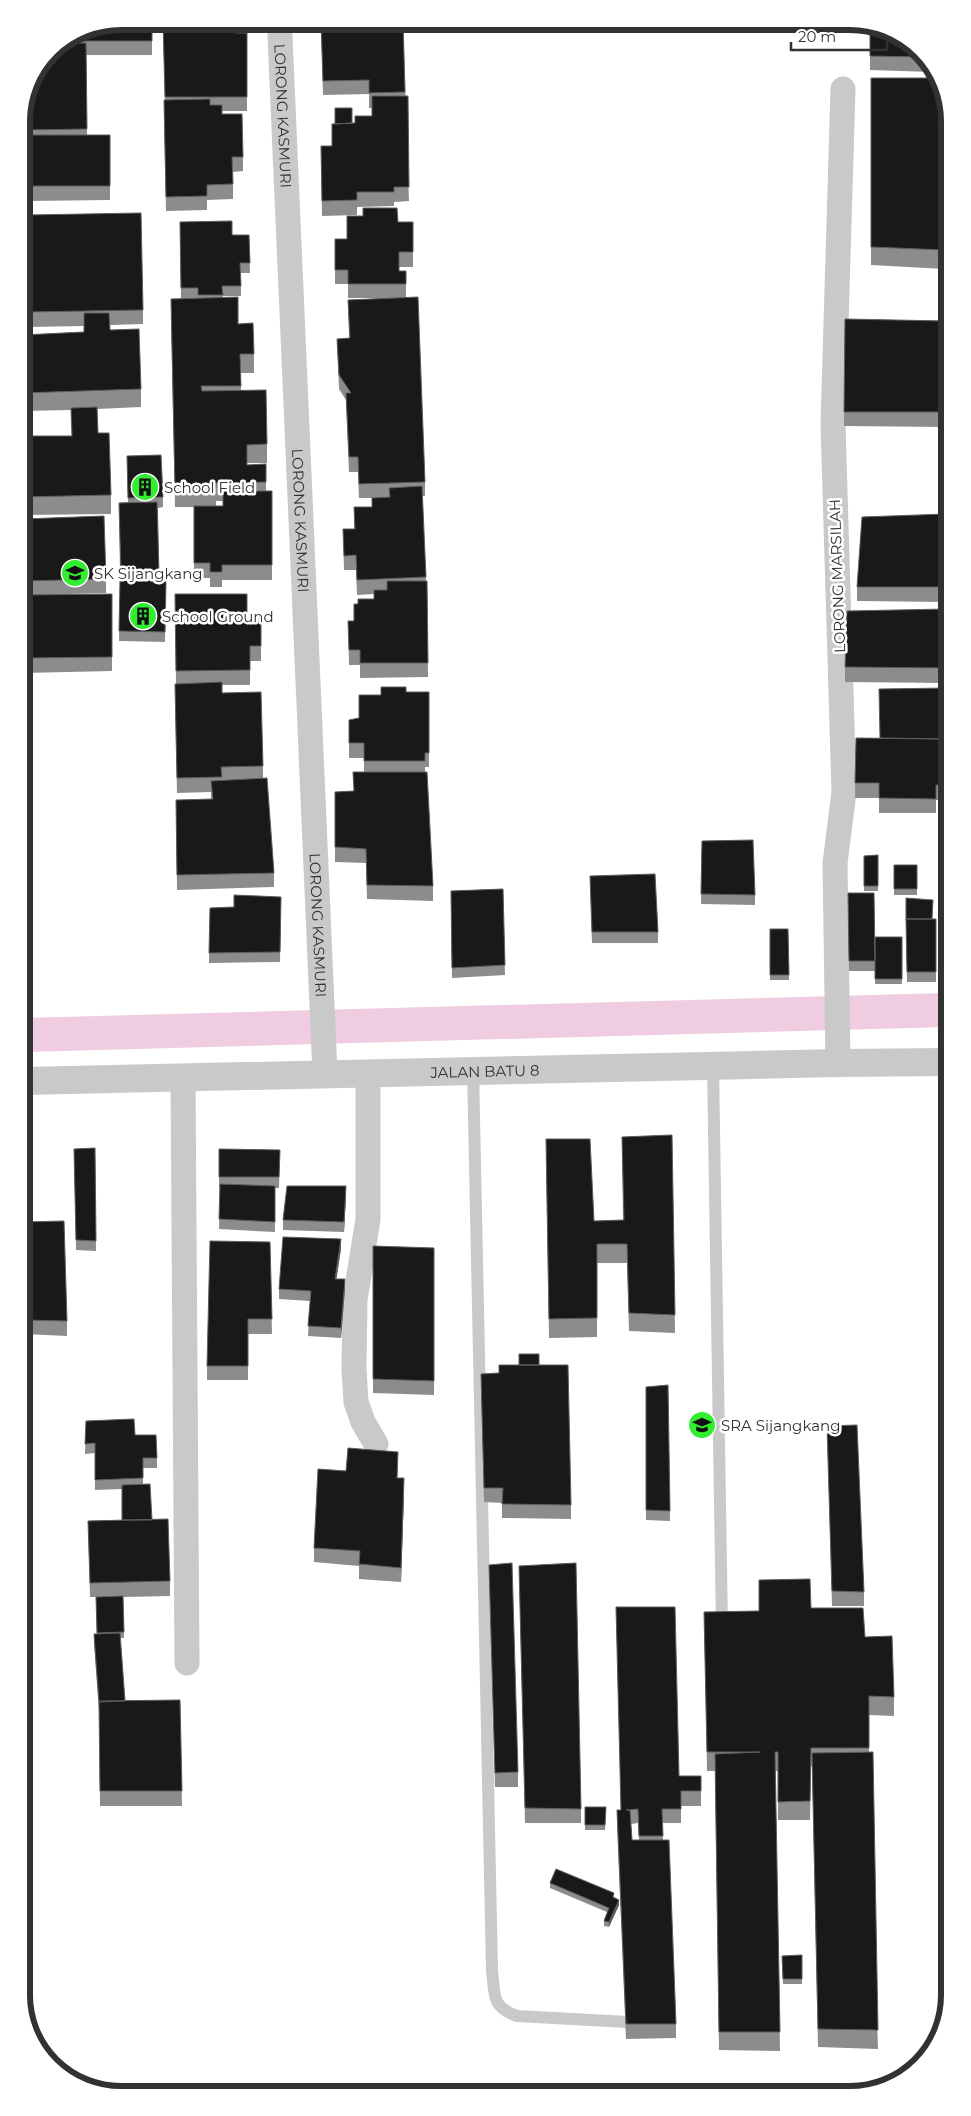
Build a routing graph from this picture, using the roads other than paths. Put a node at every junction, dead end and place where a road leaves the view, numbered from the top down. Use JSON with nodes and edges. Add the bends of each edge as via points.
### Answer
{"nodes":[{"id":1,"x":280,"y":36,"type":"dead end"},
{"id":2,"x":843,"y":89,"type":"dead end"},
{"id":3,"x":941,"y":1062,"type":"edge"},
{"id":4,"x":325,"y":1063,"type":"junction"},
{"id":5,"x":838,"y":1063,"type":"junction"},
{"id":6,"x":713,"y":1066,"type":"junction"},
{"id":7,"x":473,"y":1070,"type":"junction"},
{"id":8,"x":368,"y":1073,"type":"junction"},
{"id":9,"x":183,"y":1078,"type":"junction"},
{"id":10,"x":30,"y":1081,"type":"edge"},
{"id":11,"x":376,"y":1444,"type":"dead end"},
{"id":12,"x":722,"y":1645,"type":"edge"},
{"id":13,"x":187,"y":1663,"type":"dead end"},
{"id":14,"x":626,"y":2022,"type":"edge"}],
"edges":[{"from":1,"to":4,"type":"street","name":"LORONG KASMURI"},
{"from":2,"to":5,"type":"street","name":"LORONG MARSILAH","via":[[833,424],[844,792],[835,863]]},
{"from":3,"to":5,"type":"street","name":"JALAN BATU 8"},
{"from":4,"to":8,"type":"street","name":"JALAN BATU 8"},
{"from":4,"to":9,"type":"street","name":"JALAN BATU 8"},
{"from":5,"to":6,"type":"street","name":"JALAN BATU 8"},
{"from":6,"to":7,"type":"street","name":"JALAN BATU 8"},
{"from":6,"to":12,"type":"lane"},
{"from":7,"to":8,"type":"street","name":"JALAN BATU 8"},
{"from":7,"to":14,"type":"lane","via":[[492,1960],[496,2000],[503,2011],[517,2016]]},
{"from":8,"to":11,"type":"street","via":[[368,1219],[354,1300],[354,1368],[356,1402],[362,1422]]},
{"from":9,"to":10,"type":"street","name":"JALAN BATU 8"},
{"from":9,"to":13,"type":"street"}]}
